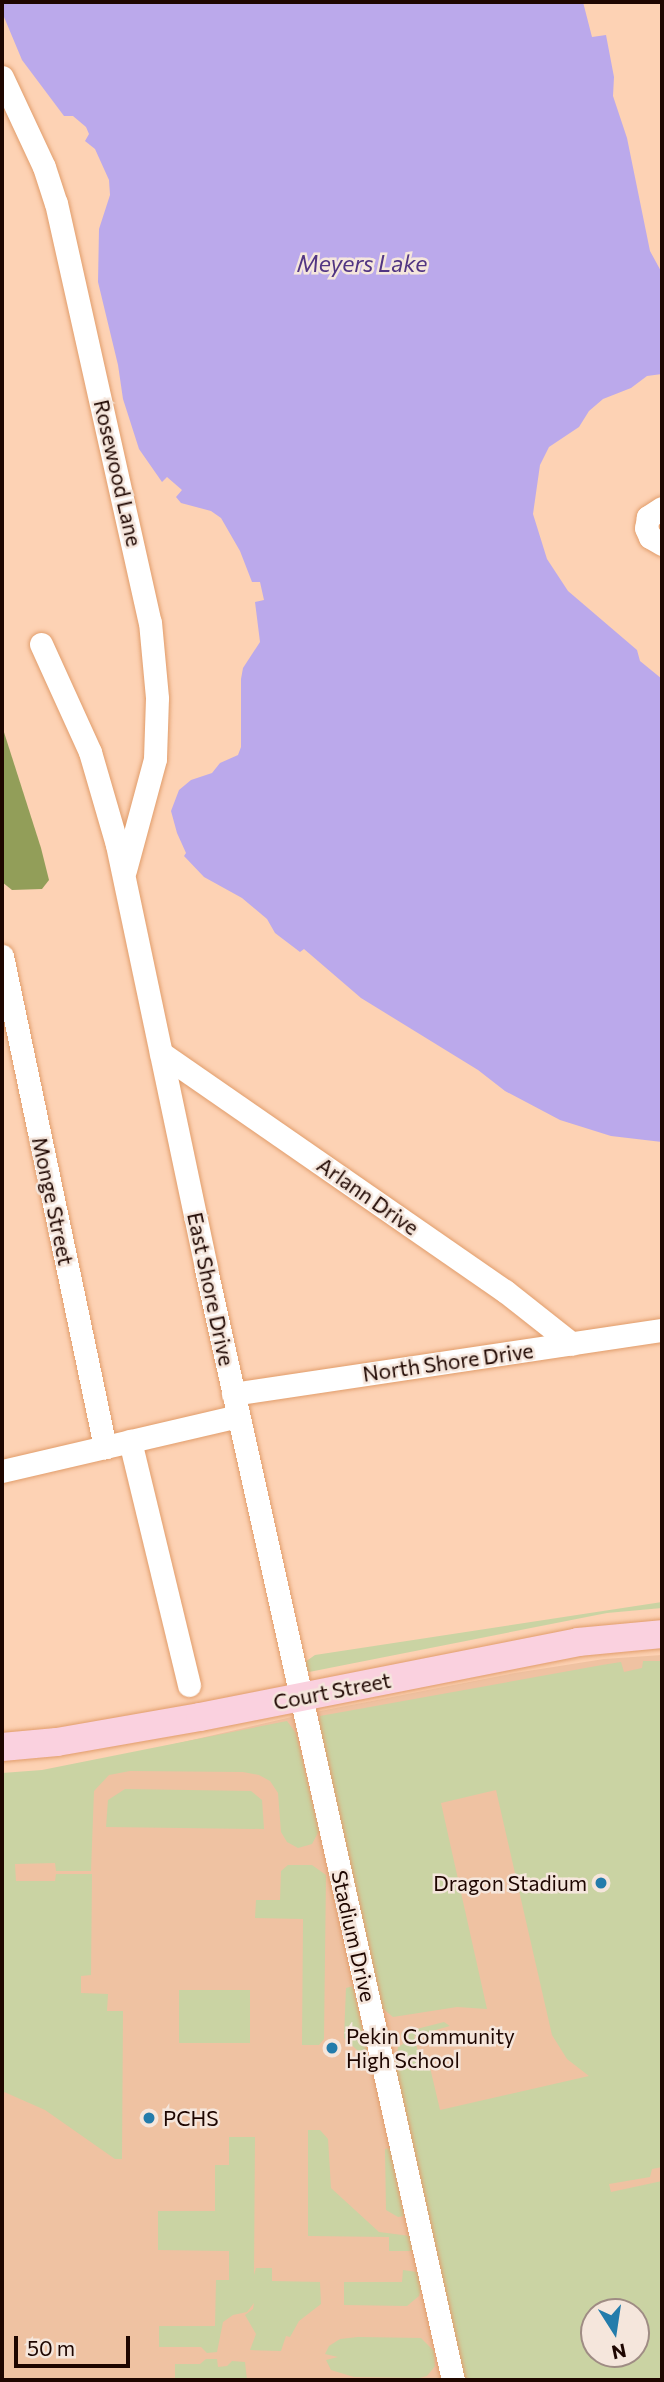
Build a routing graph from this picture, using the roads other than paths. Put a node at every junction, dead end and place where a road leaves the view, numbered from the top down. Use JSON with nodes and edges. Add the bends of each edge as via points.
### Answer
{"nodes":[{"id":1,"x":2,"y":77,"type":"edge"},
{"id":2,"x":662,"y":508,"type":"edge"},
{"id":3,"x":662,"y":544,"type":"edge"},
{"id":4,"x":41,"y":644,"type":"dead end"},
{"id":5,"x":124,"y":880,"type":"junction"},
{"id":6,"x":2,"y":956,"type":"edge"},
{"id":7,"x":161,"y":1053,"type":"junction"},
{"id":8,"x":662,"y":1330,"type":"edge"},
{"id":9,"x":572,"y":1344,"type":"junction"},
{"id":10,"x":236,"y":1405,"type":"junction"},
{"id":11,"x":130,"y":1441,"type":"junction"},
{"id":12,"x":105,"y":1447,"type":"junction"},
{"id":13,"x":2,"y":1471,"type":"edge"},
{"id":14,"x":662,"y":1634,"type":"edge"},
{"id":15,"x":189,"y":1685,"type":"dead end"},
{"id":16,"x":300,"y":1697,"type":"junction"},
{"id":17,"x":2,"y":1747,"type":"edge"},
{"id":18,"x":453,"y":2380,"type":"edge"}],
"edges":[{"from":1,"to":5,"type":"street","name":"Rosewood Lane","via":[[56,203],[150,622],[157,698],[155,759]]},
{"from":2,"to":3,"type":"street","via":[[648,517],[646,528],[650,537]]},
{"from":4,"to":5,"type":"street","name":"East Shore Drive","via":[[90,752]]},
{"from":5,"to":7,"type":"street","name":"East Shore Drive"},
{"from":6,"to":12,"type":"street","name":"Monge Street"},
{"from":7,"to":9,"type":"street","name":"Arlann Drive","via":[[505,1291]]},
{"from":7,"to":10,"type":"street","name":"East Shore Drive"},
{"from":8,"to":9,"type":"street","name":"North Shore Drive"},
{"from":9,"to":10,"type":"street","name":"North Shore Drive"},
{"from":10,"to":11,"type":"street","name":"North Shore Drive"},
{"from":10,"to":16,"type":"street","name":"East Shore Drive"},
{"from":11,"to":12,"type":"street","name":"North Shore Drive"},
{"from":11,"to":15,"type":"street"},
{"from":12,"to":13,"type":"street","name":"North Shore Drive"},
{"from":14,"to":16,"type":"main road","name":"Court Street","via":[[578,1642]]},
{"from":16,"to":17,"type":"main road","name":"Court Street","via":[[118,1732]]},
{"from":16,"to":18,"type":"street","name":"Stadium Drive"}]}
